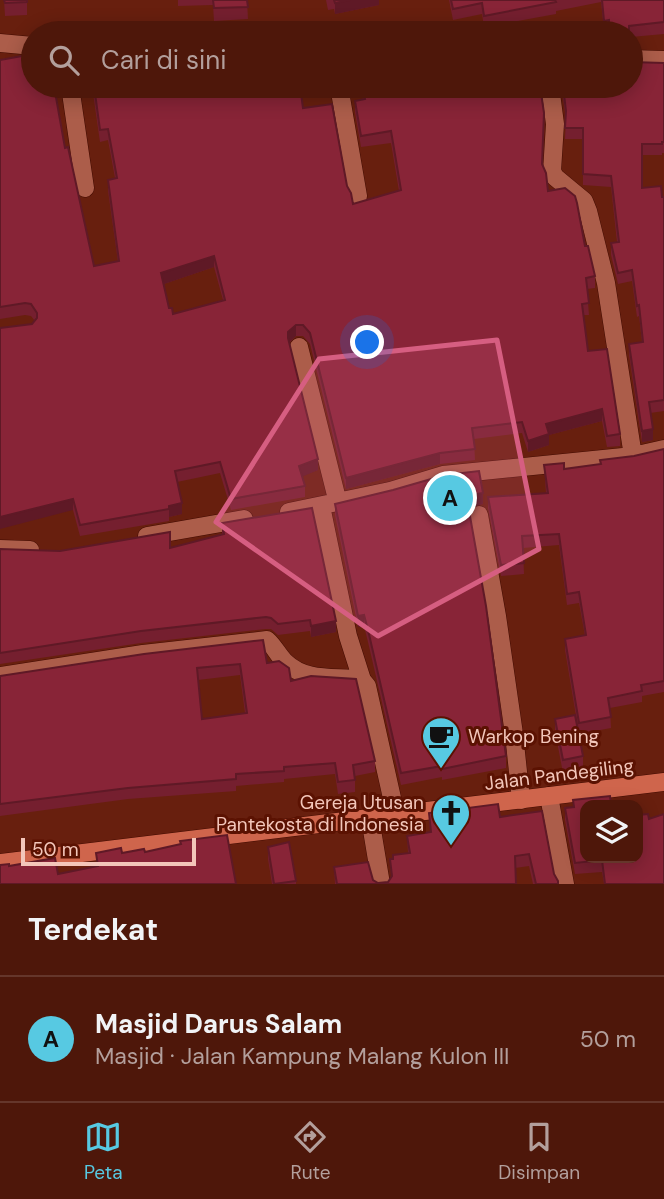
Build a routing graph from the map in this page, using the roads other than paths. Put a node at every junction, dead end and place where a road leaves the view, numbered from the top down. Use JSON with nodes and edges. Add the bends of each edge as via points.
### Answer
{"nodes":[{"id":1,"x":0,"y":43,"type":"edge"},
{"id":2,"x":21,"y":45,"type":"edge"},
{"id":3,"x":643,"y":59,"type":"edge"},
{"id":4,"x":664,"y":60,"type":"edge"},
{"id":5,"x":71,"y":98,"type":"edge"},
{"id":6,"x":341,"y":98,"type":"edge"},
{"id":7,"x":552,"y":98,"type":"edge"},
{"id":8,"x":85,"y":187,"type":"dead end"},
{"id":9,"x":358,"y":196,"type":"dead end"},
{"id":10,"x":299,"y":347,"type":"dead end"},
{"id":11,"x":664,"y":449,"type":"edge"},
{"id":12,"x":633,"y":456,"type":"junction"},
{"id":13,"x":329,"y":505,"type":"junction"},
{"id":14,"x":479,"y":515,"type":"dead end"},
{"id":15,"x":125,"y":540,"type":"edge"},
{"id":16,"x":0,"y":549,"type":"edge"},
{"id":17,"x":48,"y":551,"type":"edge"},
{"id":18,"x":0,"y":676,"type":"edge"},
{"id":19,"x":362,"y":680,"type":"junction"},
{"id":20,"x":664,"y":782,"type":"edge"},
{"id":21,"x":549,"y":796,"type":"junction"},
{"id":22,"x":521,"y":800,"type":"junction"},
{"id":23,"x":393,"y":815,"type":"junction"},
{"id":24,"x":370,"y":818,"type":"junction"},
{"id":25,"x":0,"y":863,"type":"edge"},
{"id":26,"x":381,"y":884,"type":"edge"},
{"id":27,"x":565,"y":884,"type":"edge"}],
"edges":[{"from":1,"to":2,"type":"street"},
{"from":3,"to":4,"type":"street"},
{"from":5,"to":8,"type":"street"},
{"from":6,"to":9,"type":"street"},
{"from":7,"to":12,"type":"street","via":[[552,171],[584,201],[588,211],[606,283]]},
{"from":10,"to":13,"type":"street"},
{"from":11,"to":12,"type":"street"},
{"from":12,"to":13,"type":"street","via":[[443,475]]},
{"from":13,"to":15,"type":"street"},
{"from":13,"to":19,"type":"street","via":[[348,636]]},
{"from":14,"to":22,"type":"street","via":[[499,626]]},
{"from":16,"to":17,"type":"street"},
{"from":18,"to":19,"type":"street","via":[[267,640],[287,664],[304,672],[322,679]]},
{"from":19,"to":23,"type":"street"},
{"from":20,"to":21,"type":"main road","name":"Jalan Pandegiling"},
{"from":21,"to":22,"type":"main road","name":"Jalan Pandegiling"},
{"from":21,"to":27,"type":"street"},
{"from":22,"to":23,"type":"main road","name":"Jalan Pandegiling"},
{"from":23,"to":24,"type":"main road","name":"Jalan Pandegiling"},
{"from":24,"to":25,"type":"main road","name":"Jalan Pandegiling"},
{"from":24,"to":26,"type":"street"}]}
